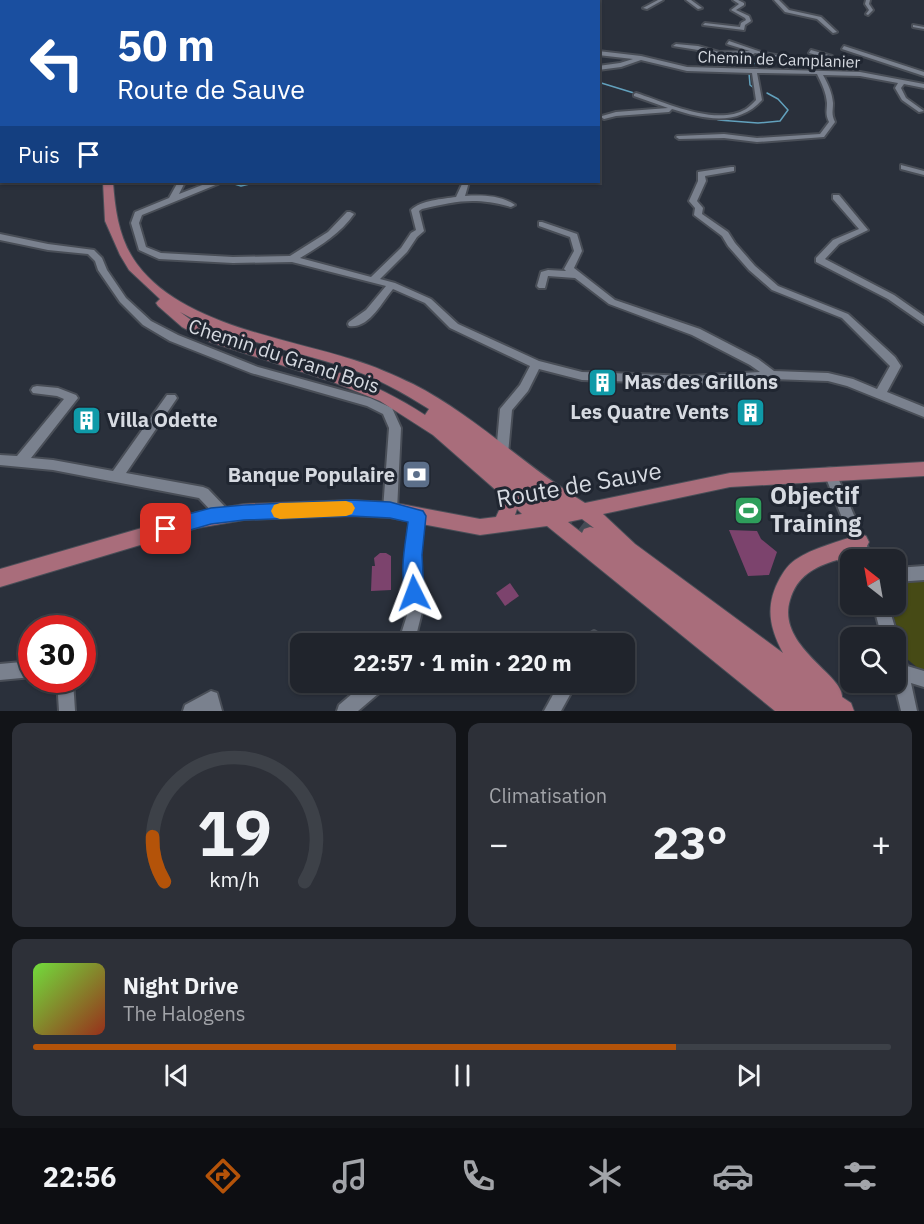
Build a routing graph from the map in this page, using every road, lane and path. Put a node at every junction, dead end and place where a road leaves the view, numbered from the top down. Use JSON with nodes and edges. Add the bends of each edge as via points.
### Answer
{"nodes":[{"id":1,"x":662,"y":0,"type":"edge"},
{"id":2,"x":688,"y":0,"type":"edge"},
{"id":3,"x":735,"y":0,"type":"edge"},
{"id":4,"x":776,"y":0,"type":"edge"},
{"id":5,"x":868,"y":0,"type":"edge"},
{"id":6,"x":645,"y":8,"type":"dead end"},
{"id":7,"x":700,"y":8,"type":"dead end"},
{"id":8,"x":868,"y":14,"type":"dead end"},
{"id":9,"x":705,"y":24,"type":"dead end"},
{"id":10,"x":915,"y":26,"type":"dead end"},
{"id":11,"x":924,"y":28,"type":"edge"},
{"id":12,"x":835,"y":32,"type":"dead end"},
{"id":13,"x":729,"y":43,"type":"dead end"},
{"id":14,"x":736,"y":45,"type":"junction"},
{"id":15,"x":676,"y":46,"type":"dead end"},
{"id":16,"x":754,"y":46,"type":"dead end"},
{"id":17,"x":844,"y":48,"type":"dead end"},
{"id":18,"x":600,"y":52,"type":"edge"},
{"id":19,"x":811,"y":52,"type":"dead end"},
{"id":20,"x":758,"y":53,"type":"junction"},
{"id":21,"x":641,"y":58,"type":"junction"},
{"id":22,"x":600,"y":68,"type":"edge"},
{"id":23,"x":754,"y":70,"type":"junction"},
{"id":24,"x":819,"y":72,"type":"junction"},
{"id":25,"x":857,"y":72,"type":"junction"},
{"id":26,"x":924,"y":74,"type":"edge"},
{"id":27,"x":879,"y":77,"type":"junction"},
{"id":28,"x":902,"y":82,"type":"junction"},
{"id":29,"x":924,"y":86,"type":"edge"},
{"id":30,"x":636,"y":95,"type":"dead end"},
{"id":31,"x":676,"y":108,"type":"junction"},
{"id":32,"x":921,"y":111,"type":"dead end"},
{"id":33,"x":604,"y":117,"type":"dead end"},
{"id":34,"x":679,"y":137,"type":"dead end"},
{"id":35,"x":904,"y":167,"type":"dead end"},
{"id":36,"x":731,"y":169,"type":"dead end"},
{"id":37,"x":924,"y":173,"type":"edge"},
{"id":38,"x":108,"y":183,"type":"edge"},
{"id":39,"x":181,"y":183,"type":"edge"},
{"id":40,"x":213,"y":183,"type":"edge"},
{"id":41,"x":466,"y":183,"type":"edge"},
{"id":42,"x":836,"y":197,"type":"dead end"},
{"id":43,"x":460,"y":198,"type":"junction"},
{"id":44,"x":172,"y":201,"type":"junction"},
{"id":45,"x":512,"y":205,"type":"dead end"},
{"id":46,"x":109,"y":213,"type":"junction"},
{"id":47,"x":350,"y":213,"type":"dead end"},
{"id":48,"x":542,"y":224,"type":"dead end"},
{"id":49,"x":0,"y":237,"type":"edge"},
{"id":50,"x":292,"y":259,"type":"junction"},
{"id":51,"x":576,"y":275,"type":"junction"},
{"id":52,"x":373,"y":280,"type":"junction"},
{"id":53,"x":392,"y":285,"type":"junction"},
{"id":54,"x":542,"y":286,"type":"dead end"},
{"id":55,"x":172,"y":310,"type":"junction"},
{"id":56,"x":924,"y":321,"type":"edge"},
{"id":57,"x":353,"y":324,"type":"dead end"},
{"id":58,"x":536,"y":364,"type":"junction"},
{"id":59,"x":772,"y":375,"type":"junction"},
{"id":60,"x":37,"y":390,"type":"dead end"},
{"id":61,"x":880,"y":394,"type":"junction"},
{"id":62,"x":171,"y":398,"type":"dead end"},
{"id":63,"x":924,"y":412,"type":"edge"},
{"id":64,"x":502,"y":454,"type":"junction"},
{"id":65,"x":0,"y":460,"type":"edge"},
{"id":66,"x":20,"y":462,"type":"junction"},
{"id":67,"x":924,"y":469,"type":"edge"},
{"id":68,"x":830,"y":473,"type":"junction"},
{"id":69,"x":116,"y":477,"type":"junction"},
{"id":70,"x":504,"y":487,"type":"junction"},
{"id":71,"x":540,"y":498,"type":"junction"},
{"id":72,"x":390,"y":510,"type":"junction"},
{"id":73,"x":583,"y":511,"type":"junction"},
{"id":74,"x":222,"y":514,"type":"junction"},
{"id":75,"x":417,"y":516,"type":"junction"},
{"id":76,"x":550,"y":518,"type":"junction"},
{"id":77,"x":501,"y":525,"type":"junction"},
{"id":78,"x":590,"y":535,"type":"tunnel mouth"},
{"id":79,"x":854,"y":549,"type":"edge"},
{"id":80,"x":840,"y":555,"type":"edge"},
{"id":81,"x":924,"y":573,"type":"edge"},
{"id":82,"x":906,"y":574,"type":"edge"},
{"id":83,"x":0,"y":578,"type":"edge"},
{"id":84,"x":411,"y":633,"type":"edge"},
{"id":85,"x":18,"y":670,"type":"edge"},
{"id":86,"x":0,"y":672,"type":"edge"},
{"id":87,"x":906,"y":674,"type":"edge"},
{"id":88,"x":924,"y":679,"type":"edge"},
{"id":89,"x":66,"y":693,"type":"edge"},
{"id":90,"x":366,"y":693,"type":"edge"},
{"id":91,"x":562,"y":693,"type":"edge"},
{"id":92,"x":905,"y":693,"type":"edge"},
{"id":93,"x":67,"y":711,"type":"edge"},
{"id":94,"x":191,"y":711,"type":"edge"},
{"id":95,"x":214,"y":711,"type":"edge"},
{"id":96,"x":345,"y":711,"type":"edge"},
{"id":97,"x":552,"y":711,"type":"edge"},
{"id":98,"x":792,"y":711,"type":"edge"},
{"id":99,"x":817,"y":711,"type":"edge"},
{"id":100,"x":843,"y":711,"type":"edge"},
{"id":101,"x":850,"y":711,"type":"edge"},
{"id":102,"x":909,"y":711,"type":"edge"}],
"edges":[{"from":1,"to":6,"type":"street"},
{"from":2,"to":7,"type":"street"},
{"from":3,"to":9,"type":"street","via":[[742,4],[733,10],[749,21],[742,29]]},
{"from":4,"to":12,"type":"street","via":[[789,11],[819,18]]},
{"from":5,"to":8,"type":"street"},
{"from":10,"to":11,"type":"street"},
{"from":13,"to":14,"type":"street"},
{"from":14,"to":16,"type":"street"},
{"from":14,"to":20,"type":"street"},
{"from":15,"to":20,"type":"street","via":[[719,54]]},
{"from":17,"to":26,"type":"street"},
{"from":18,"to":21,"type":"street"},
{"from":19,"to":25,"type":"street"},
{"from":20,"to":25,"type":"street"},
{"from":21,"to":22,"type":"street","name":"Chemin de Camplanier"},
{"from":21,"to":23,"type":"street","name":"Chemin de Camplanier","via":[[687,69]]},
{"from":23,"to":24,"type":"street","name":"Chemin de Camplanier"},
{"from":23,"to":31,"type":"street","via":[[759,100],[750,110],[710,118]]},
{"from":24,"to":25,"type":"street","name":"Chemin de Camplanier"},
{"from":24,"to":34,"type":"street","via":[[826,81],[832,122],[817,137]]},
{"from":25,"to":27,"type":"street"},
{"from":25,"to":27,"type":"street","name":"Chemin de Camplanier"},
{"from":27,"to":28,"type":"street","name":"Chemin de Camplanier"},
{"from":28,"to":29,"type":"street","name":"Chemin de Camplanier"},
{"from":28,"to":32,"type":"street","via":[[898,88],[904,99]]},
{"from":30,"to":31,"type":"street"},
{"from":31,"to":33,"type":"street"},
{"from":35,"to":37,"type":"street"},
{"from":36,"to":61,"type":"street","via":[[701,174],[693,201],[700,208],[698,214],[725,234],[752,268],[775,288],[845,316],[891,360],[896,366]]},
{"from":38,"to":46,"type":"main road"},
{"from":39,"to":44,"type":"street"},
{"from":40,"to":44,"type":"street"},
{"from":41,"to":43,"type":"street"},
{"from":42,"to":56,"type":"street","via":[[864,230],[836,242],[819,260],[891,297]]},
{"from":43,"to":45,"type":"street","via":[[494,198]]},
{"from":43,"to":52,"type":"street","via":[[415,210],[420,231]]},
{"from":44,"to":50,"type":"street","via":[[136,217],[140,243],[146,251],[159,256]]},
{"from":46,"to":55,"type":"main road","via":[[113,240],[126,268],[143,288]]},
{"from":46,"to":64,"type":"main road","via":[[133,267],[175,303],[201,318],[235,330],[380,375],[453,417]]},
{"from":47,"to":50,"type":"street","via":[[333,233]]},
{"from":48,"to":51,"type":"street","via":[[574,236],[578,251],[569,269]]},
{"from":49,"to":72,"type":"street","name":"Chemin du Grand Bois","via":[[91,252],[123,300],[147,323],[174,338],[255,369],[370,402],[388,411],[395,428]]},
{"from":50,"to":52,"type":"street"},
{"from":51,"to":54,"type":"street","via":[[544,274]]},
{"from":51,"to":59,"type":"street","via":[[612,302],[696,332]]},
{"from":52,"to":53,"type":"street"},
{"from":53,"to":57,"type":"street","via":[[371,313]]},
{"from":53,"to":58,"type":"street","via":[[428,301],[454,326]]},
{"from":55,"to":70,"type":"main road","via":[[187,324],[215,339],[385,397],[438,431]]},
{"from":55,"to":71,"type":"main road","via":[[222,332],[381,385],[445,422]]},
{"from":58,"to":59,"type":"street","via":[[582,376],[691,380]]},
{"from":58,"to":64,"type":"street","via":[[524,388],[506,409]]},
{"from":59,"to":61,"type":"street","via":[[828,377]]},
{"from":60,"to":66,"type":"street","via":[[72,398]]},
{"from":61,"to":63,"type":"street"},
{"from":62,"to":69,"type":"street"},
{"from":64,"to":71,"type":"main road"},
{"from":65,"to":66,"type":"street"},
{"from":66,"to":69,"type":"street"},
{"from":67,"to":68,"type":"main road","name":"Route de Sauve"},
{"from":68,"to":73,"type":"main road","name":"Route de Sauve","via":[[730,480]]},
{"from":68,"to":79,"type":"street"},
{"from":69,"to":74,"type":"street","via":[[203,494]]},
{"from":70,"to":71,"type":"main road"},
{"from":70,"to":77,"type":"main road","via":[[510,506]]},
{"from":71,"to":73,"type":"main road"},
{"from":71,"to":76,"type":"main road","via":[[533,513]]},
{"from":72,"to":74,"type":"main road","name":"Route de Sauve"},
{"from":72,"to":75,"type":"main road","name":"Route de Sauve"},
{"from":73,"to":76,"type":"main road","name":"Route de Sauve"},
{"from":73,"to":100,"type":"main road"},
{"from":74,"to":83,"type":"main road","name":"Route de Sauve"},
{"from":75,"to":77,"type":"main road","name":"Route de Sauve","via":[[480,527]]},
{"from":75,"to":84,"type":"street"},
{"from":76,"to":77,"type":"main road","name":"Route de Sauve"},
{"from":76,"to":98,"type":"main road"},
{"from":78,"to":99,"type":"main road"},
{"from":80,"to":101,"type":"main road","via":[[810,560],[796,569],[781,595],[779,612],[783,634],[799,661]]},
{"from":81,"to":82,"type":"street"},
{"from":85,"to":86,"type":"street"},
{"from":87,"to":88,"type":"street"},
{"from":89,"to":93,"type":"street"},
{"from":90,"to":96,"type":"street"},
{"from":91,"to":97,"type":"street"},
{"from":92,"to":102,"type":"street"},
{"from":94,"to":95,"type":"street","via":[[211,699]]}]}
